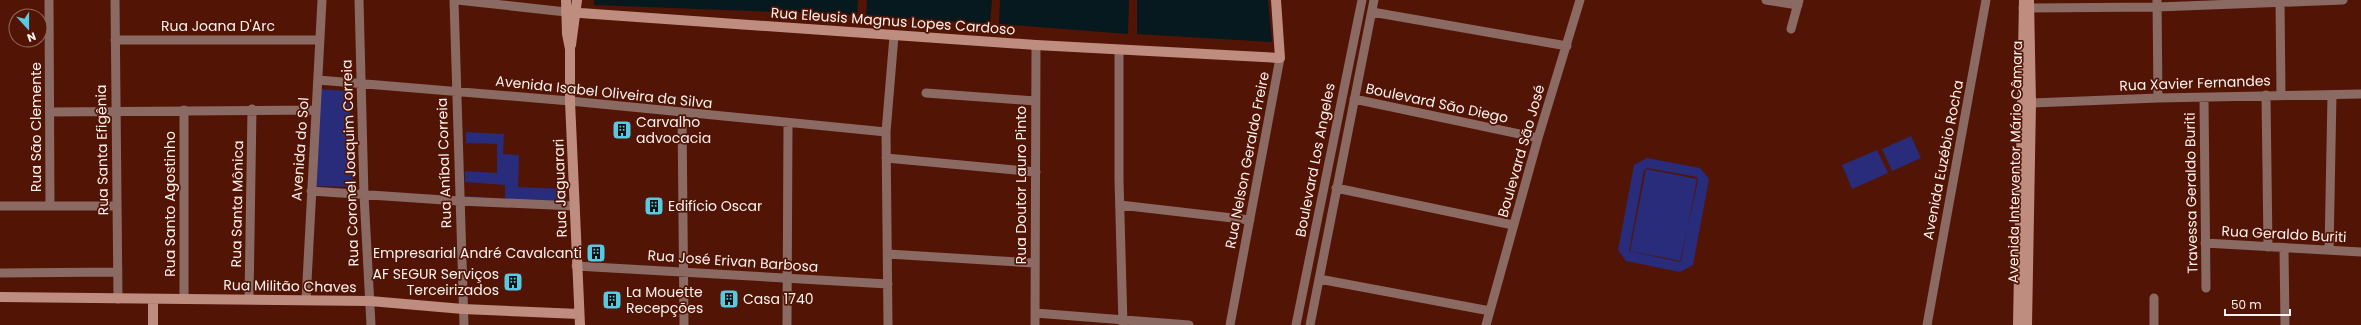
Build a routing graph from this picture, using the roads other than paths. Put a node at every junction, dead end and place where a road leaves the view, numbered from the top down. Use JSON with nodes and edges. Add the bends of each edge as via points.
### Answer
{"nodes":[{"id":1,"x":48,"y":0,"type":"edge"},
{"id":2,"x":114,"y":0,"type":"edge"},
{"id":3,"x":322,"y":0,"type":"edge"},
{"id":4,"x":359,"y":0,"type":"edge"},
{"id":5,"x":456,"y":0,"type":"edge"},
{"id":6,"x":566,"y":0,"type":"edge"},
{"id":7,"x":577,"y":0,"type":"edge"},
{"id":8,"x":1276,"y":0,"type":"edge"},
{"id":9,"x":1362,"y":0,"type":"edge"},
{"id":10,"x":1374,"y":0,"type":"edge"},
{"id":11,"x":1580,"y":0,"type":"edge"},
{"id":12,"x":1766,"y":0,"type":"edge"},
{"id":13,"x":1986,"y":0,"type":"edge"},
{"id":14,"x":2343,"y":0,"type":"edge"},
{"id":15,"x":2280,"y":1,"type":"edge"},
{"id":16,"x":1798,"y":2,"type":"edge"},
{"id":17,"x":2027,"y":4,"type":"edge"},
{"id":18,"x":2158,"y":4,"type":"edge"},
{"id":19,"x":1372,"y":12,"type":"junction"},
{"id":20,"x":571,"y":13,"type":"junction"},
{"id":21,"x":1791,"y":29,"type":"dead end"},
{"id":22,"x":894,"y":36,"type":"junction"},
{"id":23,"x":115,"y":40,"type":"junction"},
{"id":24,"x":320,"y":40,"type":"junction"},
{"id":25,"x":1036,"y":45,"type":"junction"},
{"id":26,"x":1567,"y":46,"type":"junction"},
{"id":27,"x":1119,"y":50,"type":"junction"},
{"id":28,"x":1280,"y":58,"type":"junction"},
{"id":29,"x":318,"y":80,"type":"junction"},
{"id":30,"x":360,"y":82,"type":"junction"},
{"id":31,"x":456,"y":92,"type":"junction"},
{"id":32,"x":926,"y":93,"type":"dead end"},
{"id":33,"x":2361,"y":94,"type":"edge"},
{"id":34,"x":2266,"y":95,"type":"junction"},
{"id":35,"x":2281,"y":95,"type":"junction"},
{"id":36,"x":2332,"y":95,"type":"junction"},
{"id":37,"x":2158,"y":98,"type":"junction"},
{"id":38,"x":2204,"y":98,"type":"junction"},
{"id":39,"x":1354,"y":99,"type":"junction"},
{"id":40,"x":570,"y":101,"type":"junction"},
{"id":41,"x":1035,"y":101,"type":"junction"},
{"id":42,"x":2031,"y":103,"type":"junction"},
{"id":43,"x":252,"y":109,"type":"junction"},
{"id":44,"x":184,"y":110,"type":"junction"},
{"id":45,"x":316,"y":110,"type":"junction"},
{"id":46,"x":116,"y":111,"type":"junction"},
{"id":47,"x":50,"y":112,"type":"junction"},
{"id":48,"x":682,"y":114,"type":"junction"},
{"id":49,"x":788,"y":124,"type":"junction"},
{"id":50,"x":1349,"y":126,"type":"junction"},
{"id":51,"x":1337,"y":127,"type":"junction"},
{"id":52,"x":886,"y":132,"type":"junction"},
{"id":53,"x":1538,"y":138,"type":"junction"},
{"id":54,"x":886,"y":158,"type":"junction"},
{"id":55,"x":1330,"y":159,"type":"junction"},
{"id":56,"x":1342,"y":160,"type":"junction"},
{"id":57,"x":1036,"y":172,"type":"junction"},
{"id":58,"x":1336,"y":188,"type":"junction"},
{"id":59,"x":311,"y":191,"type":"junction"},
{"id":60,"x":364,"y":195,"type":"junction"},
{"id":61,"x":459,"y":201,"type":"junction"},
{"id":62,"x":50,"y":205,"type":"junction"},
{"id":63,"x":1120,"y":205,"type":"junction"},
{"id":64,"x":0,"y":206,"type":"edge"},
{"id":65,"x":117,"y":206,"type":"junction"},
{"id":66,"x":575,"y":206,"type":"junction"},
{"id":67,"x":1250,"y":220,"type":"junction"},
{"id":68,"x":1513,"y":225,"type":"junction"},
{"id":69,"x":2023,"y":240,"type":"junction"},
{"id":70,"x":2205,"y":243,"type":"junction"},
{"id":71,"x":2268,"y":247,"type":"junction"},
{"id":72,"x":2284,"y":248,"type":"junction"},
{"id":73,"x":2330,"y":250,"type":"junction"},
{"id":74,"x":2361,"y":252,"type":"edge"},
{"id":75,"x":888,"y":254,"type":"junction"},
{"id":76,"x":1034,"y":263,"type":"junction"},
{"id":77,"x":576,"y":266,"type":"junction"},
{"id":78,"x":684,"y":271,"type":"junction"},
{"id":79,"x":118,"y":272,"type":"junction"},
{"id":80,"x":0,"y":273,"type":"edge"},
{"id":81,"x":1319,"y":279,"type":"junction"},
{"id":82,"x":788,"y":280,"type":"junction"},
{"id":83,"x":888,"y":284,"type":"junction"},
{"id":84,"x":2206,"y":288,"type":"dead end"},
{"id":85,"x":0,"y":297,"type":"edge"},
{"id":86,"x":2154,"y":298,"type":"dead end"},
{"id":87,"x":118,"y":299,"type":"junction"},
{"id":88,"x":184,"y":299,"type":"junction"},
{"id":89,"x":249,"y":299,"type":"junction"},
{"id":90,"x":153,"y":300,"type":"junction"},
{"id":91,"x":306,"y":300,"type":"junction"},
{"id":92,"x":370,"y":301,"type":"junction"},
{"id":93,"x":463,"y":310,"type":"junction"},
{"id":94,"x":1490,"y":311,"type":"junction"},
{"id":95,"x":1035,"y":313,"type":"junction"},
{"id":96,"x":579,"y":314,"type":"junction"},
{"id":97,"x":1123,"y":322,"type":"edge"},
{"id":98,"x":153,"y":325,"type":"edge"},
{"id":99,"x":371,"y":325,"type":"edge"},
{"id":100,"x":464,"y":325,"type":"edge"},
{"id":101,"x":580,"y":325,"type":"edge"},
{"id":102,"x":684,"y":325,"type":"edge"},
{"id":103,"x":787,"y":325,"type":"edge"},
{"id":104,"x":888,"y":325,"type":"edge"},
{"id":105,"x":1035,"y":325,"type":"edge"},
{"id":106,"x":1189,"y":325,"type":"edge"},
{"id":107,"x":1230,"y":325,"type":"edge"},
{"id":108,"x":1296,"y":325,"type":"edge"},
{"id":109,"x":1310,"y":325,"type":"edge"},
{"id":110,"x":1486,"y":325,"type":"edge"},
{"id":111,"x":1927,"y":325,"type":"edge"},
{"id":112,"x":2018,"y":325,"type":"edge"},
{"id":113,"x":2027,"y":325,"type":"edge"},
{"id":114,"x":2154,"y":325,"type":"edge"},
{"id":115,"x":2285,"y":325,"type":"edge"}],
"edges":[{"from":1,"to":47,"type":"street","name":"Rua São Clemente"},
{"from":2,"to":23,"type":"street","name":"Rua Santa Efigênia"},
{"from":3,"to":24,"type":"street","name":"Avenida do Sol"},
{"from":4,"to":30,"type":"street","name":"Rua Coronel Joaquim Correia"},
{"from":5,"to":20,"type":"street","name":"Rua Eleusis Magnus Lopes Cardoso"},
{"from":5,"to":31,"type":"street","name":"Rua Aníbal Correia"},
{"from":6,"to":20,"type":"main road","name":"Rua Jaguarari"},
{"from":7,"to":20,"type":"main road","name":"Rua Jaguarari"},
{"from":8,"to":28,"type":"main road","name":"Rua Nelson Geraldo Freire"},
{"from":9,"to":51,"type":"street","name":"Boulevard Los Angeles"},
{"from":10,"to":19,"type":"street","name":"Boulevard Los Angeles"},
{"from":11,"to":26,"type":"street","name":"Boulevard São José"},
{"from":12,"to":16,"type":"street"},
{"from":13,"to":111,"type":"street","name":"Avenida Euzébio Rocha"},
{"from":14,"to":15,"type":"street"},
{"from":15,"to":18,"type":"street"},
{"from":15,"to":35,"type":"street"},
{"from":16,"to":21,"type":"street"},
{"from":17,"to":18,"type":"street"},
{"from":17,"to":42,"type":"main road","name":"Avenida Interventor Mário Câmara"},
{"from":17,"to":69,"type":"main road","name":"Avenida Interventor Mário Câmara"},
{"from":18,"to":37,"type":"street"},
{"from":19,"to":26,"type":"street"},
{"from":19,"to":39,"type":"street","name":"Boulevard Los Angeles"},
{"from":20,"to":22,"type":"main road","name":"Rua Eleusis Magnus Lopes Cardoso"},
{"from":20,"to":40,"type":"main road","name":"Rua Jaguarari"},
{"from":22,"to":25,"type":"main road","name":"Rua Eleusis Magnus Lopes Cardoso"},
{"from":22,"to":52,"type":"street"},
{"from":23,"to":24,"type":"street","name":"Rua Joana D'Arc"},
{"from":23,"to":46,"type":"street","name":"Rua Santa Efigênia"},
{"from":24,"to":29,"type":"street","name":"Avenida do Sol"},
{"from":25,"to":27,"type":"main road","name":"Rua Eleusis Magnus Lopes Cardoso"},
{"from":25,"to":41,"type":"street","name":"Rua Doutor Lauro Pinto"},
{"from":26,"to":53,"type":"street","name":"Boulevard São José"},
{"from":27,"to":28,"type":"main road","name":"Rua Eleusis Magnus Lopes Cardoso"},
{"from":27,"to":63,"type":"street"},
{"from":28,"to":67,"type":"street","name":"Rua Nelson Geraldo Freire"},
{"from":29,"to":30,"type":"street","name":"Avenida Isabel Oliveira da Silva"},
{"from":29,"to":45,"type":"street","name":"Avenida do Sol"},
{"from":30,"to":31,"type":"street","name":"Avenida Isabel Oliveira da Silva"},
{"from":30,"to":60,"type":"street","name":"Rua Coronel Joaquim Correia"},
{"from":31,"to":40,"type":"street","name":"Avenida Isabel Oliveira da Silva"},
{"from":31,"to":61,"type":"street","name":"Rua Aníbal Correia"},
{"from":32,"to":41,"type":"street"},
{"from":33,"to":36,"type":"street","name":"Rua Xavier Fernandes"},
{"from":34,"to":35,"type":"street","name":"Rua Xavier Fernandes"},
{"from":34,"to":38,"type":"street","name":"Rua Xavier Fernandes"},
{"from":34,"to":71,"type":"street"},
{"from":35,"to":36,"type":"street","name":"Rua Xavier Fernandes"},
{"from":36,"to":73,"type":"street"},
{"from":37,"to":38,"type":"street","name":"Rua Xavier Fernandes"},
{"from":37,"to":42,"type":"street","name":"Rua Xavier Fernandes"},
{"from":38,"to":70,"type":"street","name":"Travessa Geraldo Buriti"},
{"from":39,"to":50,"type":"street","name":"Boulevard Los Angeles"},
{"from":39,"to":53,"type":"street","name":"Boulevard São Diego"},
{"from":40,"to":48,"type":"street","name":"Avenida Isabel Oliveira da Silva"},
{"from":40,"to":66,"type":"main road","name":"Rua Jaguarari"},
{"from":41,"to":57,"type":"street","name":"Rua Doutor Lauro Pinto"},
{"from":42,"to":69,"type":"main road","name":"Avenida Interventor Mário Câmara"},
{"from":43,"to":44,"type":"street"},
{"from":43,"to":45,"type":"street"},
{"from":43,"to":89,"type":"street","name":"Rua Santa Mônica"},
{"from":44,"to":46,"type":"street"},
{"from":44,"to":88,"type":"street","name":"Rua Santo Agostinho"},
{"from":45,"to":59,"type":"street","name":"Avenida do Sol"},
{"from":46,"to":47,"type":"street"},
{"from":46,"to":65,"type":"street","name":"Rua Santa Efigênia"},
{"from":47,"to":62,"type":"street","name":"Rua São Clemente"},
{"from":48,"to":49,"type":"street","name":"Avenida Isabel Oliveira da Silva"},
{"from":48,"to":78,"type":"street"},
{"from":49,"to":52,"type":"street","name":"Avenida Isabel Oliveira da Silva"},
{"from":49,"to":82,"type":"street"},
{"from":50,"to":51,"type":"street","via":[[1343,132]]},
{"from":50,"to":56,"type":"street","name":"Boulevard Los Angeles"},
{"from":51,"to":55,"type":"street","name":"Boulevard Los Angeles"},
{"from":52,"to":54,"type":"street"},
{"from":53,"to":68,"type":"street","name":"Boulevard São José"},
{"from":54,"to":57,"type":"street"},
{"from":54,"to":75,"type":"street"},
{"from":55,"to":56,"type":"street","via":[[1333,153],[1337,152]]},
{"from":55,"to":108,"type":"street","name":"Boulevard Los Angeles"},
{"from":56,"to":58,"type":"street","name":"Boulevard Los Angeles"},
{"from":57,"to":76,"type":"street","name":"Rua Doutor Lauro Pinto"},
{"from":58,"to":68,"type":"street"},
{"from":58,"to":81,"type":"street","name":"Boulevard Los Angeles"},
{"from":59,"to":60,"type":"street"},
{"from":59,"to":91,"type":"street","name":"Avenida do Sol"},
{"from":60,"to":61,"type":"street"},
{"from":60,"to":92,"type":"street","name":"Rua Coronel Joaquim Correia"},
{"from":61,"to":66,"type":"street"},
{"from":61,"to":93,"type":"street","name":"Rua Aníbal Correia"},
{"from":62,"to":64,"type":"street"},
{"from":62,"to":65,"type":"street"},
{"from":63,"to":67,"type":"street"},
{"from":63,"to":97,"type":"street"},
{"from":65,"to":79,"type":"street","name":"Rua Santa Efigênia"},
{"from":66,"to":77,"type":"main road","name":"Rua Jaguarari"},
{"from":67,"to":107,"type":"street","name":"Rua Nelson Geraldo Freire"},
{"from":68,"to":94,"type":"street","name":"Boulevard São José"},
{"from":69,"to":112,"type":"main road","name":"Avenida Interventor Mário Câmara"},
{"from":69,"to":113,"type":"main road","name":"Avenida Interventor Mário Câmara"},
{"from":70,"to":71,"type":"street","name":"Rua Geraldo Buriti"},
{"from":70,"to":84,"type":"street","name":"Travessa Geraldo Buriti"},
{"from":71,"to":72,"type":"street","name":"Rua Geraldo Buriti"},
{"from":72,"to":73,"type":"street","name":"Rua Geraldo Buriti"},
{"from":72,"to":115,"type":"street"},
{"from":73,"to":74,"type":"street","name":"Rua Geraldo Buriti"},
{"from":75,"to":76,"type":"street","via":[[996,257]]},
{"from":75,"to":83,"type":"street"},
{"from":76,"to":95,"type":"street","name":"Rua Doutor Lauro Pinto"},
{"from":77,"to":78,"type":"street","name":"Rua José Erivan Barbosa"},
{"from":77,"to":96,"type":"main road","name":"Rua Jaguarari"},
{"from":78,"to":82,"type":"street","name":"Rua José Erivan Barbosa"},
{"from":78,"to":102,"type":"street"},
{"from":79,"to":80,"type":"street"},
{"from":79,"to":87,"type":"street","name":"Rua Santa Efigênia"},
{"from":81,"to":94,"type":"street"},
{"from":81,"to":109,"type":"street","name":"Boulevard Los Angeles"},
{"from":82,"to":83,"type":"street","name":"Rua José Erivan Barbosa"},
{"from":82,"to":103,"type":"street"},
{"from":83,"to":104,"type":"street"},
{"from":85,"to":87,"type":"main road","name":"Rua Militão Chaves"},
{"from":86,"to":114,"type":"street"},
{"from":87,"to":90,"type":"main road","name":"Rua Militão Chaves"},
{"from":88,"to":89,"type":"main road","name":"Rua Militão Chaves"},
{"from":88,"to":90,"type":"main road","name":"Rua Militão Chaves"},
{"from":89,"to":91,"type":"main road","name":"Rua Militão Chaves"},
{"from":90,"to":98,"type":"main road"},
{"from":91,"to":92,"type":"main road","name":"Rua Militão Chaves"},
{"from":92,"to":93,"type":"main road","name":"Rua Militão Chaves"},
{"from":92,"to":99,"type":"street","name":"Rua Coronel Joaquim Correia"},
{"from":93,"to":96,"type":"main road","name":"Rua Militão Chaves"},
{"from":93,"to":100,"type":"street","name":"Rua Aníbal Correia"},
{"from":94,"to":110,"type":"street","name":"Boulevard São José"},
{"from":95,"to":97,"type":"street"},
{"from":95,"to":105,"type":"street","name":"Rua Doutor Lauro Pinto"},
{"from":96,"to":101,"type":"main road","name":"Rua Jaguarari"},
{"from":97,"to":106,"type":"street"}]}
